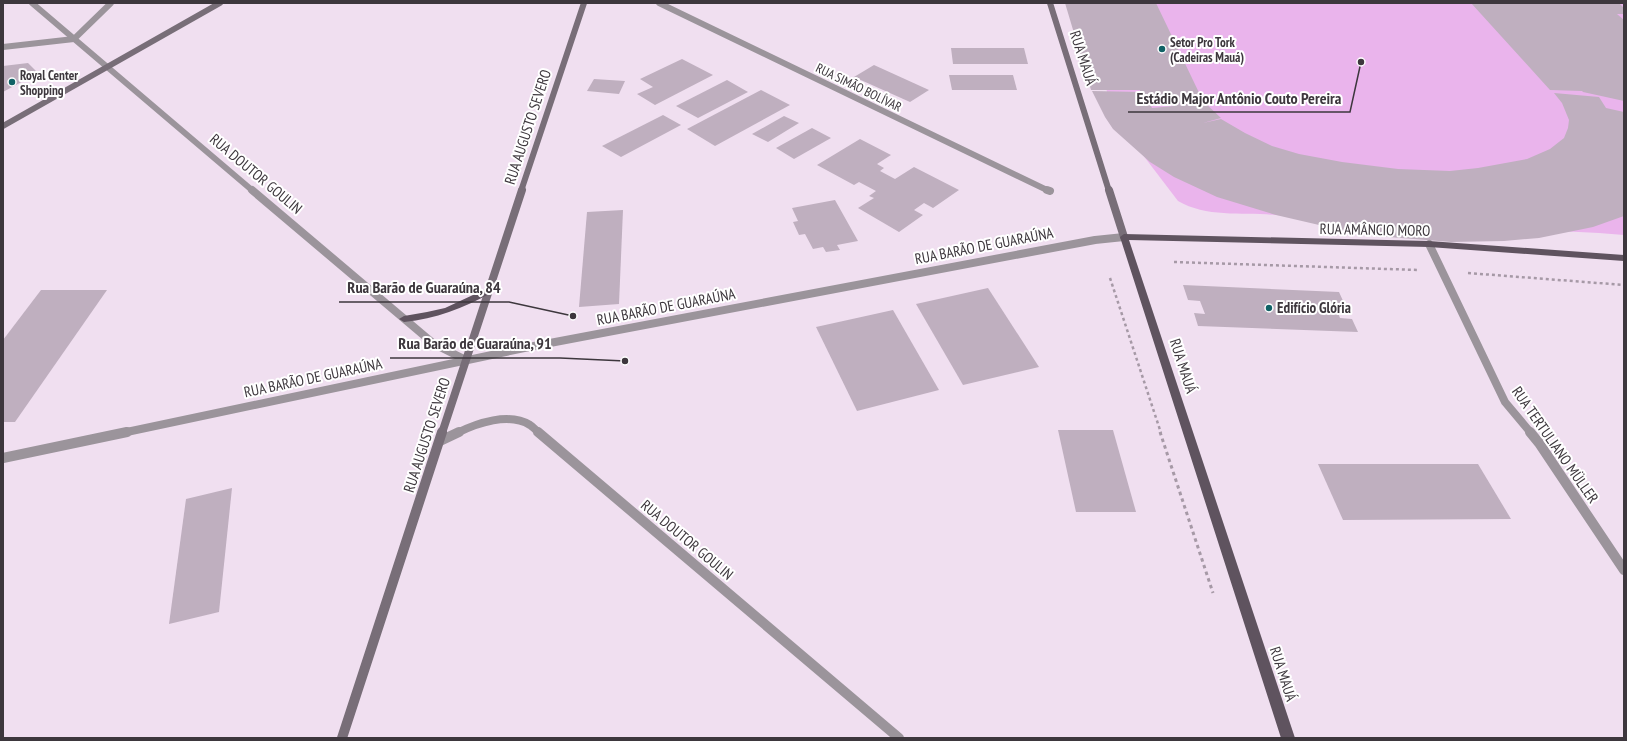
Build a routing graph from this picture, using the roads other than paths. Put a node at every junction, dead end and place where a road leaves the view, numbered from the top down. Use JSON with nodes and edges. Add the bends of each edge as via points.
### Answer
{"nodes":[{"id":1,"x":32,"y":3,"type":"edge"},
{"id":2,"x":111,"y":3,"type":"edge"},
{"id":3,"x":220,"y":3,"type":"edge"},
{"id":4,"x":584,"y":3,"type":"edge"},
{"id":5,"x":659,"y":3,"type":"edge"},
{"id":6,"x":1050,"y":3,"type":"edge"},
{"id":7,"x":74,"y":39,"type":"junction"},
{"id":8,"x":3,"y":47,"type":"edge"},
{"id":9,"x":107,"y":66,"type":"junction"},
{"id":10,"x":3,"y":126,"type":"edge"},
{"id":11,"x":1050,"y":190,"type":"dead end"},
{"id":12,"x":1124,"y":237,"type":"junction"},
{"id":13,"x":1429,"y":244,"type":"junction"},
{"id":14,"x":1624,"y":258,"type":"edge"},
{"id":15,"x":488,"y":291,"type":"junction"},
{"id":16,"x":404,"y":319,"type":"junction"},
{"id":17,"x":466,"y":360,"type":"junction"},
{"id":18,"x":440,"y":441,"type":"junction"},
{"id":19,"x":3,"y":458,"type":"edge"},
{"id":20,"x":1624,"y":570,"type":"edge"},
{"id":21,"x":342,"y":738,"type":"edge"},
{"id":22,"x":899,"y":738,"type":"edge"},
{"id":23,"x":1288,"y":738,"type":"edge"}],
"edges":[{"from":1,"to":7,"type":"street","name":"RUA DOUTOR GOULIN"},
{"from":2,"to":7,"type":"street"},
{"from":3,"to":9,"type":"main road"},
{"from":4,"to":15,"type":"main road","name":"RUA AUGUSTO SEVERO"},
{"from":5,"to":11,"type":"street","name":"RUA SIMÃO BOLÍVAR"},
{"from":6,"to":12,"type":"main road","name":"RUA MAUÁ"},
{"from":7,"to":8,"type":"street"},
{"from":7,"to":9,"type":"street","name":"RUA DOUTOR GOULIN"},
{"from":9,"to":10,"type":"main road"},
{"from":9,"to":16,"type":"street","name":"RUA DOUTOR GOULIN"},
{"from":12,"to":13,"type":"main road","name":"RUA AMÂNCIO MORO"},
{"from":12,"to":17,"type":"street","name":"RUA BARÃO DE GUARAÚNA","via":[[1088,241]]},
{"from":12,"to":23,"type":"main road","name":"RUA MAUÁ"},
{"from":13,"to":14,"type":"main road","name":"RUA AMÂNCIO MORO"},
{"from":13,"to":20,"type":"street","name":"RUA TERTULIANO MÜLLER","via":[[1505,402],[1540,443]]},
{"from":15,"to":16,"type":"main road","via":[[444,313]]},
{"from":15,"to":17,"type":"main road","name":"RUA AUGUSTO SEVERO"},
{"from":16,"to":17,"type":"street","name":"RUA DOUTOR GOULIN","via":[[434,344]]},
{"from":17,"to":18,"type":"main road","name":"RUA AUGUSTO SEVERO"},
{"from":17,"to":19,"type":"street","name":"RUA BARÃO DE GUARAÚNA"},
{"from":18,"to":21,"type":"main road","name":"RUA AUGUSTO SEVERO"},
{"from":18,"to":22,"type":"street","name":"RUA DOUTOR GOULIN","via":[[477,424],[495,420],[514,419],[529,424]]}]}
